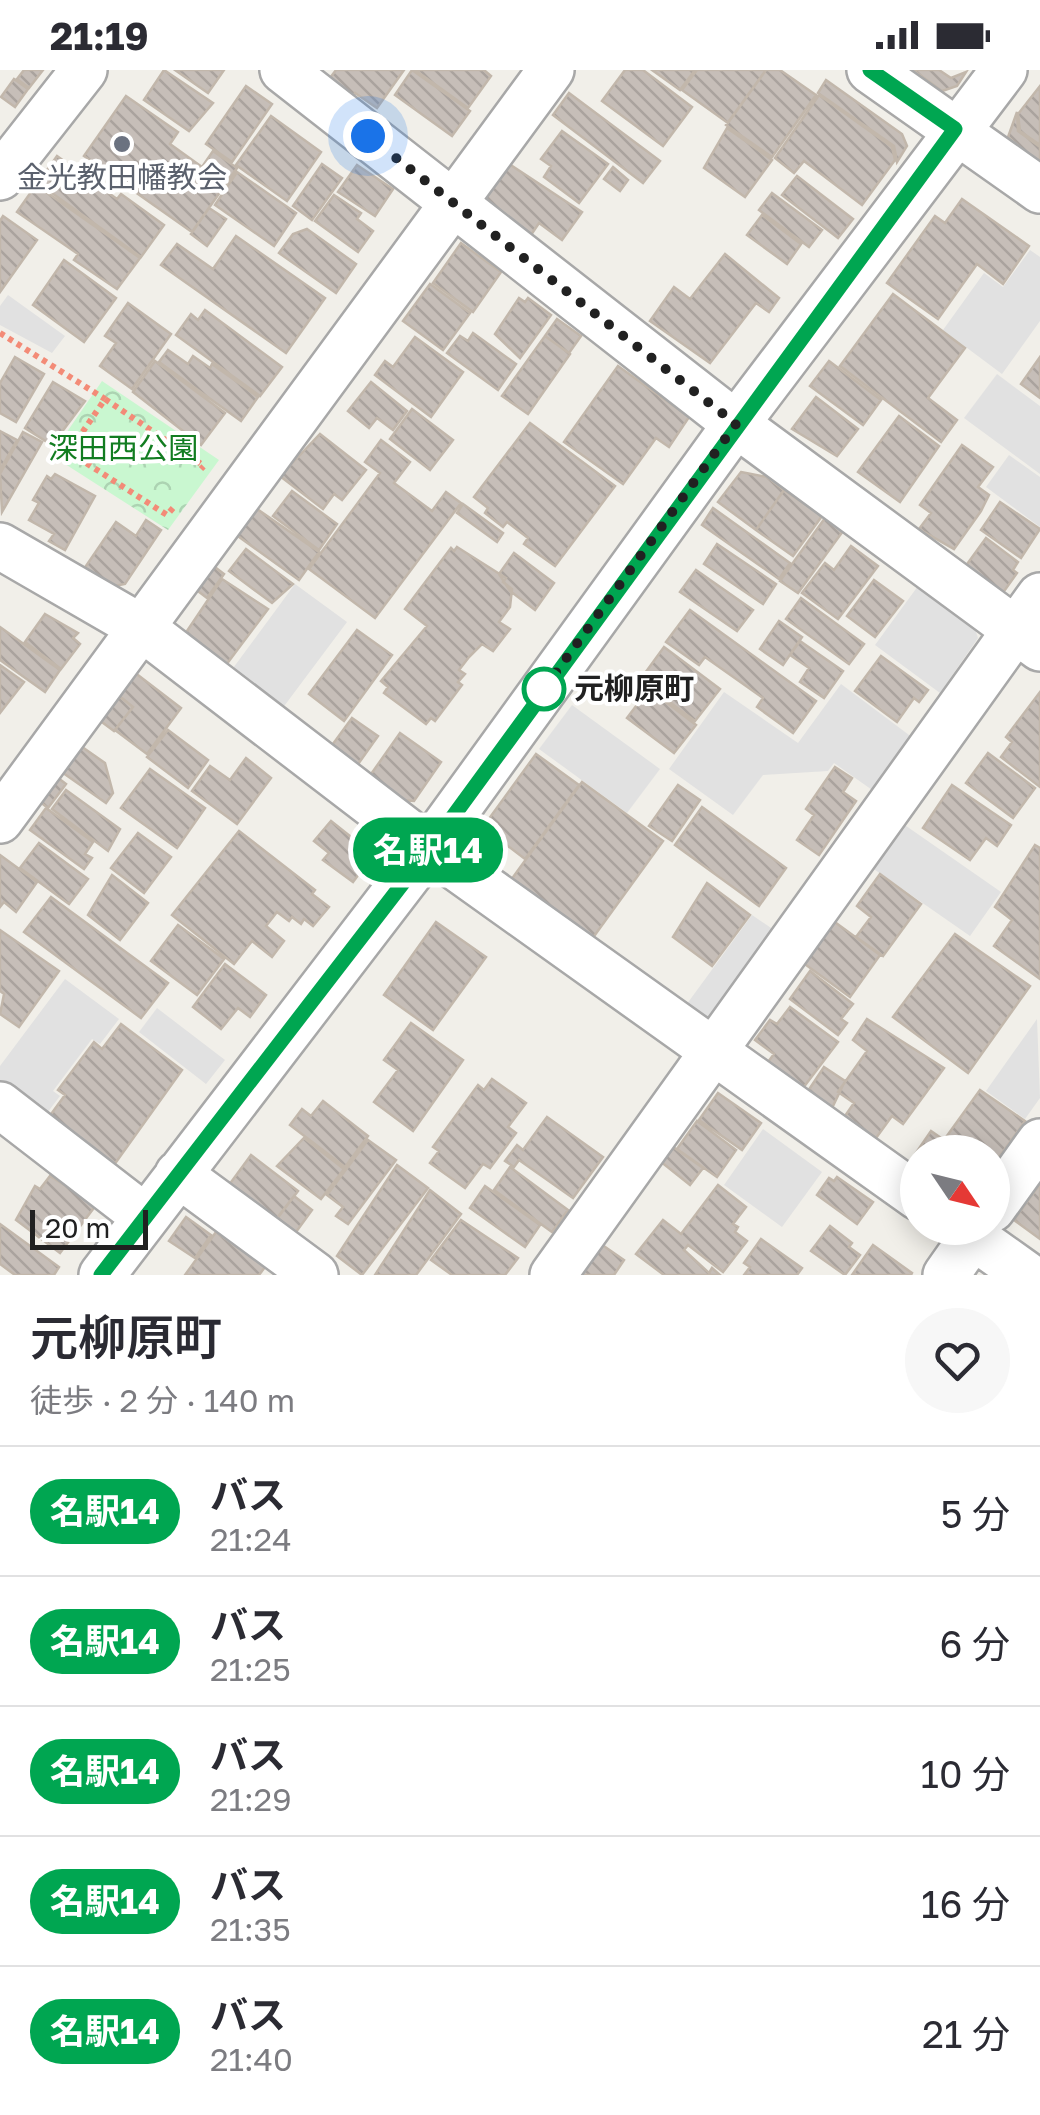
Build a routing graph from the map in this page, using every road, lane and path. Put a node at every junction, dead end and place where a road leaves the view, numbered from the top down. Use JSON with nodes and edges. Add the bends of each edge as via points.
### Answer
{"nodes":[{"id":1,"x":84,"y":70,"type":"edge"},
{"id":2,"x":283,"y":70,"type":"edge"},
{"id":3,"x":551,"y":70,"type":"edge"},
{"id":4,"x":870,"y":70,"type":"edge"},
{"id":5,"x":1004,"y":70,"type":"edge"},
{"id":6,"x":955,"y":129,"type":"junction"},
{"id":7,"x":4,"y":165,"type":"edge"},
{"id":8,"x":1040,"y":190,"type":"edge"},
{"id":9,"x":453,"y":201,"type":"junction"},
{"id":10,"x":0,"y":333,"type":"edge"},
{"id":11,"x":105,"y":399,"type":"junction"},
{"id":12,"x":736,"y":424,"type":"junction"},
{"id":13,"x":193,"y":481,"type":"dead end"},
{"id":14,"x":219,"y":522,"type":"junction"},
{"id":15,"x":0,"y":546,"type":"edge"},
{"id":16,"x":1032,"y":625,"type":"edge"},
{"id":17,"x":142,"y":628,"type":"junction"},
{"id":18,"x":0,"y":820,"type":"edge"},
{"id":19,"x":430,"y":848,"type":"junction"},
{"id":20,"x":713,"y":1052,"type":"junction"},
{"id":21,"x":0,"y":1105,"type":"edge"},
{"id":22,"x":1040,"y":1142,"type":"edge"},
{"id":23,"x":178,"y":1174,"type":"junction"},
{"id":24,"x":1010,"y":1182,"type":"edge"},
{"id":25,"x":900,"y":1183,"type":"edge"},
{"id":26,"x":145,"y":1217,"type":"junction"},
{"id":27,"x":965,"y":1245,"type":"edge"},
{"id":28,"x":997,"y":1245,"type":"edge"},
{"id":29,"x":102,"y":1275,"type":"edge"},
{"id":30,"x":315,"y":1275,"type":"edge"},
{"id":31,"x":553,"y":1275,"type":"edge"},
{"id":32,"x":946,"y":1275,"type":"edge"},
{"id":33,"x":1027,"y":1275,"type":"edge"}],
"edges":[{"from":1,"to":7,"type":"street"},
{"from":2,"to":9,"type":"street"},
{"from":3,"to":9,"type":"street"},
{"from":4,"to":6,"type":"street"},
{"from":5,"to":6,"type":"street"},
{"from":6,"to":8,"type":"street"},
{"from":6,"to":12,"type":"street"},
{"from":9,"to":12,"type":"street"},
{"from":9,"to":14,"type":"street"},
{"from":10,"to":11,"type":"path"},
{"from":11,"to":13,"type":"path","via":[[204,466]]},
{"from":11,"to":14,"type":"path","via":[[69,452],[167,515],[182,495]]},
{"from":12,"to":16,"type":"street"},
{"from":12,"to":19,"type":"street"},
{"from":14,"to":17,"type":"street"},
{"from":15,"to":17,"type":"street"},
{"from":16,"to":20,"type":"street"},
{"from":17,"to":18,"type":"street"},
{"from":17,"to":19,"type":"street"},
{"from":19,"to":20,"type":"street"},
{"from":19,"to":23,"type":"street"},
{"from":20,"to":25,"type":"street"},
{"from":20,"to":31,"type":"street"},
{"from":21,"to":26,"type":"street"},
{"from":22,"to":24,"type":"street"},
{"from":23,"to":26,"type":"street"},
{"from":23,"to":30,"type":"street"},
{"from":26,"to":29,"type":"street"},
{"from":27,"to":32,"type":"street"},
{"from":28,"to":33,"type":"street"}]}
